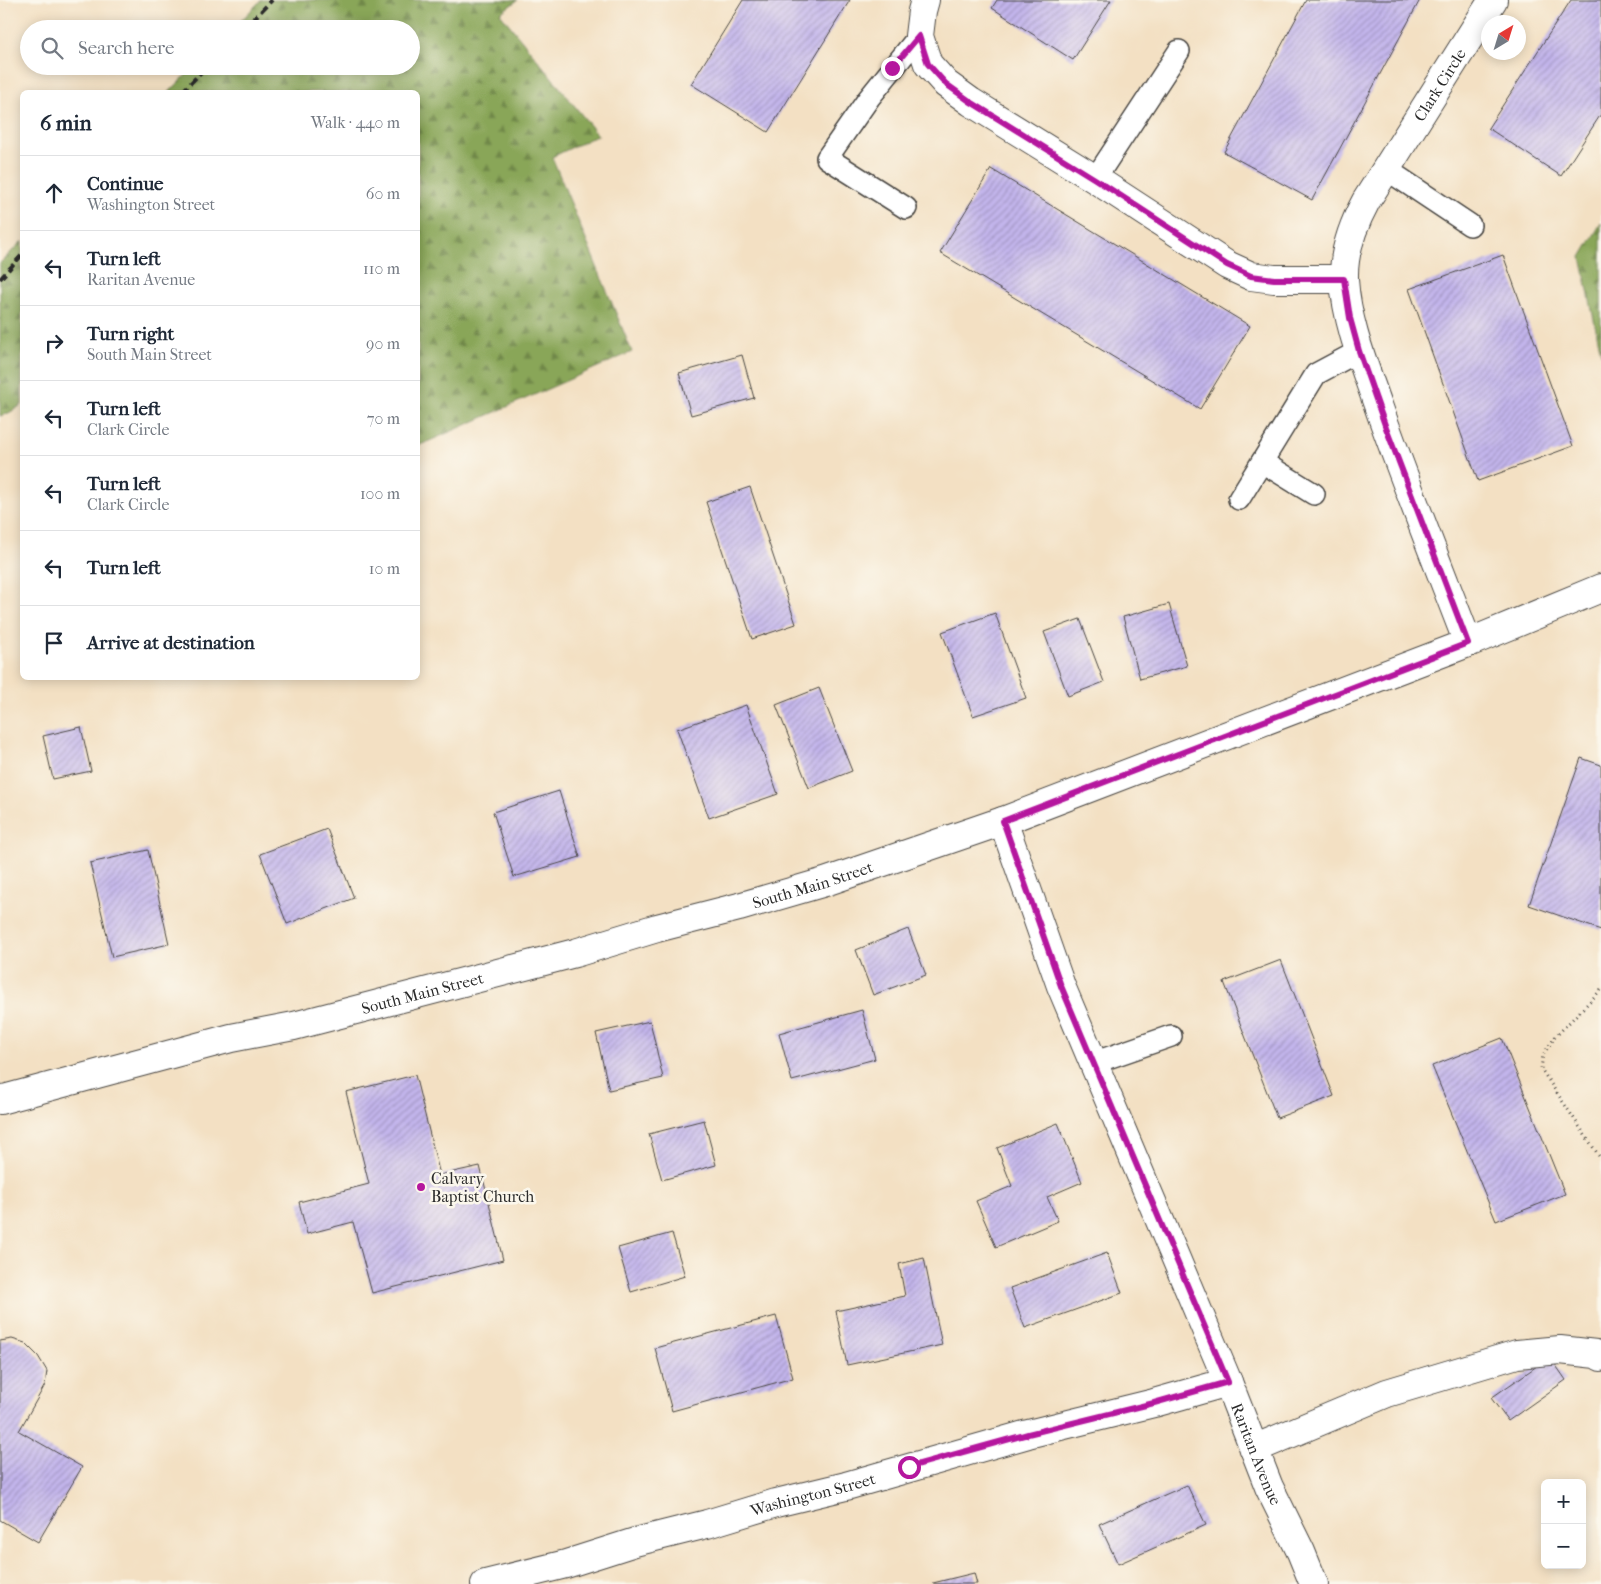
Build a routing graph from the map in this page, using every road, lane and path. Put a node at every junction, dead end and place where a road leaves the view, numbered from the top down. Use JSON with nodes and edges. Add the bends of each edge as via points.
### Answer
{"nodes":[{"id":1,"x":926,"y":0,"type":"edge"},
{"id":2,"x":1493,"y":0,"type":"edge"},
{"id":3,"x":919,"y":36,"type":"junction"},
{"id":4,"x":1179,"y":50,"type":"dead end"},
{"id":5,"x":1386,"y":169,"type":"junction"},
{"id":6,"x":1095,"y":179,"type":"junction"},
{"id":7,"x":906,"y":208,"type":"dead end"},
{"id":8,"x":1470,"y":225,"type":"dead end"},
{"id":9,"x":1344,"y":279,"type":"junction"},
{"id":10,"x":1359,"y":351,"type":"junction"},
{"id":11,"x":1262,"y":462,"type":"junction"},
{"id":12,"x":1314,"y":494,"type":"dead end"},
{"id":13,"x":1239,"y":499,"type":"dead end"},
{"id":14,"x":1601,"y":588,"type":"edge"},
{"id":15,"x":1468,"y":643,"type":"junction"},
{"id":16,"x":1003,"y":821,"type":"junction"},
{"id":17,"x":1601,"y":990,"type":"edge"},
{"id":18,"x":1171,"y":1036,"type":"dead end"},
{"id":19,"x":1093,"y":1062,"type":"junction"},
{"id":20,"x":0,"y":1100,"type":"edge"},
{"id":21,"x":1601,"y":1159,"type":"edge"},
{"id":22,"x":1601,"y":1357,"type":"edge"},
{"id":23,"x":1228,"y":1382,"type":"junction"},
{"id":24,"x":1254,"y":1449,"type":"junction"},
{"id":25,"x":485,"y":1584,"type":"edge"},
{"id":26,"x":1314,"y":1584,"type":"edge"}],
"edges":[{"from":1,"to":3,"type":"street"},
{"from":2,"to":5,"type":"street","name":"Clark Circle"},
{"from":3,"to":6,"type":"street","via":[[928,64],[946,84]]},
{"from":3,"to":7,"type":"lane","via":[[869,98],[828,158]]},
{"from":4,"to":6,"type":"lane"},
{"from":5,"to":8,"type":"lane"},
{"from":5,"to":9,"type":"street","name":"Clark Circle","via":[[1356,220],[1349,239]]},
{"from":6,"to":9,"type":"street","via":[[1227,265],[1251,276]]},
{"from":9,"to":10,"type":"street","name":"Clark Circle"},
{"from":10,"to":11,"type":"lane","via":[[1316,374]]},
{"from":10,"to":15,"type":"street","name":"Clark Circle"},
{"from":11,"to":12,"type":"lane"},
{"from":11,"to":13,"type":"lane"},
{"from":14,"to":15,"type":"street","name":"South Main Street"},
{"from":15,"to":16,"type":"street","name":"South Main Street"},
{"from":16,"to":19,"type":"street","name":"Raritan Avenue","via":[[1061,986]]},
{"from":16,"to":20,"type":"street","name":"South Main Street","via":[[825,882],[575,953],[294,1026],[231,1038]]},
{"from":17,"to":21,"type":"path","via":[[1555,1037],[1543,1055],[1541,1069]]},
{"from":18,"to":19,"type":"lane"},
{"from":19,"to":23,"type":"street","name":"Raritan Avenue"},
{"from":22,"to":24,"type":"street","via":[[1560,1350],[1517,1354],[1387,1393]]},
{"from":23,"to":24,"type":"street","name":"Raritan Avenue"},
{"from":23,"to":25,"type":"street","name":"Washington Street"},
{"from":24,"to":26,"type":"street","name":"Raritan Avenue"}]}
